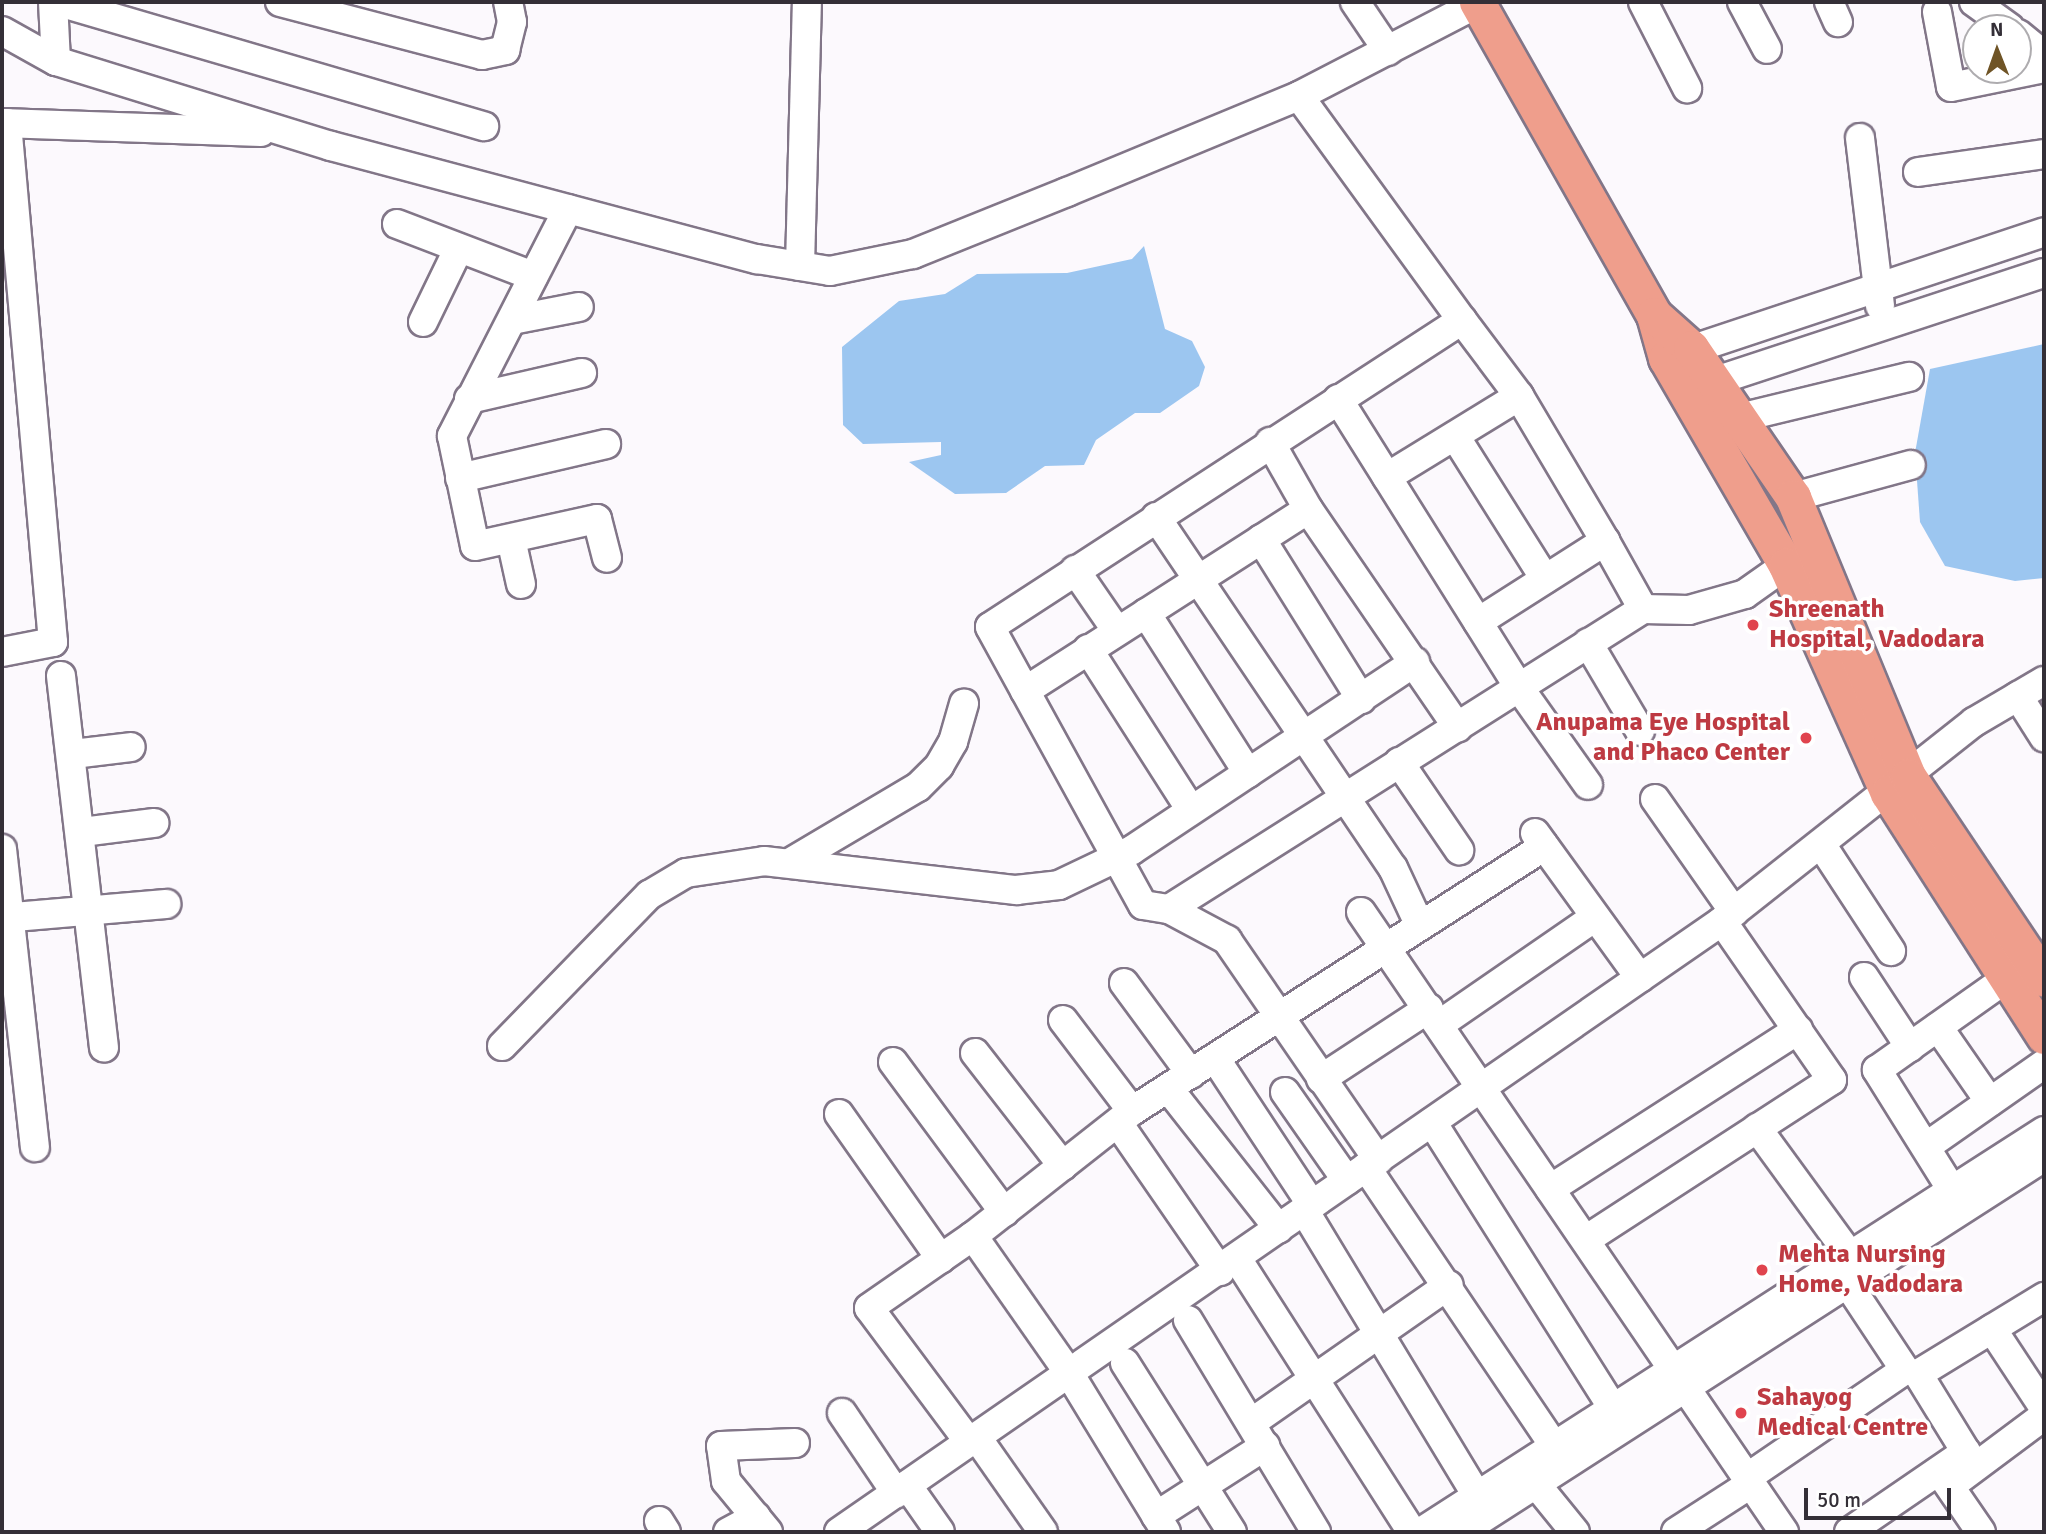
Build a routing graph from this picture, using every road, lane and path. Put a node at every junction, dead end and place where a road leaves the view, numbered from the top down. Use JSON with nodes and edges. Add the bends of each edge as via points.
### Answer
{"nodes":[{"id":1,"x":52,"y":2,"type":"edge"},
{"id":2,"x":59,"y":2,"type":"edge"},
{"id":3,"x":280,"y":2,"type":"edge"},
{"id":4,"x":508,"y":2,"type":"edge"},
{"id":5,"x":807,"y":2,"type":"edge"},
{"id":6,"x":1355,"y":2,"type":"edge"},
{"id":7,"x":1479,"y":2,"type":"edge"},
{"id":8,"x":1643,"y":2,"type":"edge"},
{"id":9,"x":1742,"y":2,"type":"edge"},
{"id":10,"x":1974,"y":2,"type":"edge"},
{"id":11,"x":1937,"y":12,"type":"dead end"},
{"id":12,"x":1991,"y":14,"type":"edge"},
{"id":13,"x":2,"y":32,"type":"edge"},
{"id":14,"x":1767,"y":49,"type":"dead end"},
{"id":15,"x":1388,"y":51,"type":"junction"},
{"id":16,"x":56,"y":61,"type":"junction"},
{"id":17,"x":2044,"y":68,"type":"edge"},
{"id":18,"x":1688,"y":88,"type":"dead end"},
{"id":19,"x":1299,"y":96,"type":"junction"},
{"id":20,"x":4,"y":123,"type":"edge"},
{"id":21,"x":484,"y":126,"type":"dead end"},
{"id":22,"x":299,"y":133,"type":"junction"},
{"id":23,"x":1860,"y":138,"type":"dead end"},
{"id":24,"x":2044,"y":154,"type":"edge"},
{"id":25,"x":1918,"y":172,"type":"dead end"},
{"id":26,"x":568,"y":209,"type":"junction"},
{"id":27,"x":397,"y":224,"type":"dead end"},
{"id":28,"x":2044,"y":232,"type":"edge"},
{"id":29,"x":459,"y":248,"type":"junction"},
{"id":30,"x":800,"y":266,"type":"junction"},
{"id":31,"x":2044,"y":273,"type":"edge"},
{"id":32,"x":533,"y":276,"type":"junction"},
{"id":33,"x":1878,"y":287,"type":"junction"},
{"id":34,"x":579,"y":307,"type":"dead end"},
{"id":35,"x":512,"y":320,"type":"junction"},
{"id":36,"x":1462,"y":320,"type":"junction"},
{"id":37,"x":423,"y":322,"type":"dead end"},
{"id":38,"x":1883,"y":327,"type":"junction"},
{"id":39,"x":1679,"y":353,"type":"junction"},
{"id":40,"x":582,"y":373,"type":"dead end"},
{"id":41,"x":1909,"y":377,"type":"dead end"},
{"id":42,"x":1699,"y":386,"type":"junction"},
{"id":43,"x":1519,"y":396,"type":"junction"},
{"id":44,"x":469,"y":399,"type":"junction"},
{"id":45,"x":1338,"y":399,"type":"junction"},
{"id":46,"x":1739,"y":418,"type":"junction"},
{"id":47,"x":1455,"y":436,"type":"junction"},
{"id":48,"x":1270,"y":442,"type":"junction"},
{"id":49,"x":606,"y":444,"type":"dead end"},
{"id":50,"x":1911,"y":465,"type":"dead end"},
{"id":51,"x":1387,"y":477,"type":"junction"},
{"id":52,"x":460,"y":478,"type":"junction"},
{"id":53,"x":1793,"y":497,"type":"junction"},
{"id":54,"x":1308,"y":509,"type":"junction"},
{"id":55,"x":1156,"y":517,"type":"junction"},
{"id":56,"x":511,"y":539,"type":"junction"},
{"id":57,"x":1261,"y":539,"type":"junction"},
{"id":58,"x":1605,"y":541,"type":"junction"},
{"id":59,"x":607,"y":558,"type":"dead end"},
{"id":60,"x":1786,"y":565,"type":"junction"},
{"id":61,"x":1076,"y":570,"type":"junction"},
{"id":62,"x":1201,"y":578,"type":"junction"},
{"id":63,"x":1545,"y":579,"type":"junction"},
{"id":64,"x":521,"y":584,"type":"dead end"},
{"id":65,"x":1643,"y":609,"type":"junction"},
{"id":66,"x":1146,"y":613,"type":"junction"},
{"id":67,"x":1478,"y":622,"type":"junction"},
{"id":68,"x":1117,"y":631,"type":"junction"},
{"id":69,"x":1588,"y":643,"type":"junction"},
{"id":70,"x":1088,"y":649,"type":"junction"},
{"id":71,"x":2,"y":652,"type":"edge"},
{"id":72,"x":1415,"y":662,"type":"junction"},
{"id":73,"x":61,"y":676,"type":"dead end"},
{"id":74,"x":2044,"y":681,"type":"edge"},
{"id":75,"x":1518,"y":686,"type":"junction"},
{"id":76,"x":1025,"y":691,"type":"junction"},
{"id":77,"x":2018,"y":696,"type":"junction"},
{"id":78,"x":1361,"y":699,"type":"junction"},
{"id":79,"x":964,"y":704,"type":"dead end"},
{"id":80,"x":1458,"y":728,"type":"junction"},
{"id":81,"x":1640,"y":731,"type":"dead end"},
{"id":82,"x":1306,"y":736,"type":"junction"},
{"id":83,"x":2044,"y":737,"type":"edge"},
{"id":84,"x":131,"y":747,"type":"dead end"},
{"id":85,"x":72,"y":754,"type":"junction"},
{"id":86,"x":1399,"y":762,"type":"junction"},
{"id":87,"x":1248,"y":773,"type":"junction"},
{"id":88,"x":1898,"y":784,"type":"junction"},
{"id":89,"x":1588,"y":785,"type":"dead end"},
{"id":90,"x":1346,"y":798,"type":"junction"},
{"id":91,"x":1655,"y":799,"type":"dead end"},
{"id":92,"x":1191,"y":810,"type":"junction"},
{"id":93,"x":154,"y":823,"type":"dead end"},
{"id":94,"x":82,"y":832,"type":"junction"},
{"id":95,"x":1821,"y":844,"type":"junction"},
{"id":96,"x":2,"y":849,"type":"edge"},
{"id":97,"x":1460,"y":850,"type":"dead end"},
{"id":98,"x":1117,"y":858,"type":"junction"},
{"id":99,"x":791,"y":862,"type":"junction"},
{"id":100,"x":166,"y":904,"type":"dead end"},
{"id":101,"x":1169,"y":909,"type":"junction"},
{"id":102,"x":90,"y":911,"type":"junction"},
{"id":103,"x":1361,"y":912,"type":"dead end"},
{"id":104,"x":5,"y":917,"type":"edge"},
{"id":105,"x":1595,"y":917,"type":"junction"},
{"id":106,"x":1728,"y":917,"type":"junction"},
{"id":107,"x":1420,"y":926,"type":"junction"},
{"id":108,"x":1387,"y":947,"type":"junction"},
{"id":109,"x":1891,"y":951,"type":"dead end"},
{"id":110,"x":1864,"y":977,"type":"dead end"},
{"id":111,"x":1640,"y":978,"type":"junction"},
{"id":112,"x":2007,"y":978,"type":"junction"},
{"id":113,"x":2044,"y":979,"type":"edge"},
{"id":114,"x":1124,"y":983,"type":"dead end"},
{"id":115,"x":1278,"y":1016,"type":"junction"},
{"id":116,"x":1434,"y":1016,"type":"junction"},
{"id":117,"x":1063,"y":1020,"type":"dead end"},
{"id":118,"x":1938,"y":1027,"type":"junction"},
{"id":119,"x":1798,"y":1030,"type":"junction"},
{"id":120,"x":2044,"y":1036,"type":"edge"},
{"id":121,"x":502,"y":1046,"type":"dead end"},
{"id":122,"x":1910,"y":1047,"type":"junction"},
{"id":123,"x":104,"y":1048,"type":"dead end"},
{"id":124,"x":975,"y":1053,"type":"dead end"},
{"id":125,"x":1214,"y":1058,"type":"junction"},
{"id":126,"x":892,"y":1062,"type":"dead end"},
{"id":127,"x":2044,"y":1064,"type":"edge"},
{"id":128,"x":1321,"y":1079,"type":"junction"},
{"id":129,"x":1180,"y":1081,"type":"junction"},
{"id":130,"x":1483,"y":1088,"type":"junction"},
{"id":131,"x":1285,"y":1093,"type":"dead end"},
{"id":132,"x":1990,"y":1102,"type":"junction"},
{"id":133,"x":839,"y":1114,"type":"dead end"},
{"id":134,"x":1125,"y":1117,"type":"junction"},
{"id":135,"x":1432,"y":1122,"type":"junction"},
{"id":136,"x":1758,"y":1128,"type":"junction"},
{"id":137,"x":2044,"y":1131,"type":"edge"},
{"id":138,"x":1927,"y":1146,"type":"junction"},
{"id":139,"x":35,"y":1147,"type":"dead end"},
{"id":140,"x":2044,"y":1157,"type":"edge"},
{"id":141,"x":1063,"y":1166,"type":"junction"},
{"id":142,"x":1364,"y":1169,"type":"junction"},
{"id":143,"x":1549,"y":1189,"type":"junction"},
{"id":144,"x":1952,"y":1190,"type":"junction"},
{"id":145,"x":1308,"y":1208,"type":"junction"},
{"id":146,"x":1004,"y":1212,"type":"junction"},
{"id":147,"x":1279,"y":1229,"type":"junction"},
{"id":148,"x":973,"y":1236,"type":"junction"},
{"id":149,"x":1587,"y":1239,"type":"junction"},
{"id":150,"x":941,"y":1259,"type":"junction"},
{"id":151,"x":1229,"y":1265,"type":"junction"},
{"id":152,"x":1844,"y":1267,"type":"junction"},
{"id":153,"x":1449,"y":1285,"type":"junction"},
{"id":154,"x":2044,"y":1297,"type":"edge"},
{"id":155,"x":1188,"y":1320,"type":"dead end"},
{"id":156,"x":1992,"y":1329,"type":"junction"},
{"id":157,"x":1377,"y":1336,"type":"junction"},
{"id":158,"x":1125,"y":1363,"type":"dead end"},
{"id":159,"x":1069,"y":1373,"type":"junction"},
{"id":160,"x":1680,"y":1377,"type":"junction"},
{"id":161,"x":1316,"y":1378,"type":"junction"},
{"id":162,"x":1613,"y":1408,"type":"junction"},
{"id":163,"x":842,"y":1413,"type":"dead end"},
{"id":164,"x":2041,"y":1423,"type":"edge"},
{"id":165,"x":1258,"y":1435,"type":"junction"},
{"id":166,"x":974,"y":1441,"type":"junction"},
{"id":167,"x":795,"y":1443,"type":"dead end"},
{"id":168,"x":1555,"y":1447,"type":"junction"},
{"id":169,"x":1530,"y":1476,"type":"junction"},
{"id":170,"x":1944,"y":1478,"type":"junction"},
{"id":171,"x":1750,"y":1480,"type":"junction"},
{"id":172,"x":1203,"y":1486,"type":"junction"},
{"id":173,"x":901,"y":1489,"type":"junction"},
{"id":174,"x":1477,"y":1496,"type":"junction"},
{"id":175,"x":1161,"y":1524,"type":"edge"},
{"id":176,"x":762,"y":1525,"type":"edge"},
{"id":177,"x":842,"y":1531,"type":"edge"},
{"id":178,"x":728,"y":1532,"type":"edge"},
{"id":179,"x":940,"y":1532,"type":"edge"},
{"id":180,"x":1043,"y":1532,"type":"edge"},
{"id":181,"x":1232,"y":1532,"type":"edge"},
{"id":182,"x":1316,"y":1532,"type":"edge"},
{"id":183,"x":1412,"y":1532,"type":"edge"},
{"id":184,"x":1420,"y":1532,"type":"edge"},
{"id":185,"x":1461,"y":1532,"type":"edge"},
{"id":186,"x":1575,"y":1532,"type":"edge"},
{"id":187,"x":1676,"y":1532,"type":"edge"},
{"id":188,"x":1784,"y":1532,"type":"edge"},
{"id":189,"x":1852,"y":1532,"type":"edge"},
{"id":190,"x":1982,"y":1532,"type":"edge"}],
"edges":[{"from":1,"to":16,"type":"street"},
{"from":2,"to":21,"type":"street"},
{"from":3,"to":4,"type":"street","via":[[482,55],[505,50],[511,30]]},
{"from":5,"to":30,"type":"street"},
{"from":6,"to":15,"type":"street"},
{"from":7,"to":15,"type":"street"},
{"from":7,"to":39,"type":"main road"},
{"from":8,"to":18,"type":"street"},
{"from":9,"to":14,"type":"street"},
{"from":10,"to":12,"type":"street"},
{"from":11,"to":17,"type":"street","via":[[1951,87]]},
{"from":13,"to":16,"type":"street"},
{"from":15,"to":19,"type":"street"},
{"from":16,"to":22,"type":"street"},
{"from":19,"to":30,"type":"street","via":[[912,254],[830,271]]},
{"from":19,"to":36,"type":"street"},
{"from":20,"to":22,"type":"street"},
{"from":20,"to":71,"type":"street","via":[[53,642]]},
{"from":22,"to":26,"type":"street","via":[[331,146]]},
{"from":23,"to":33,"type":"street"},
{"from":24,"to":25,"type":"street"},
{"from":26,"to":30,"type":"street"},
{"from":26,"to":32,"type":"street"},
{"from":27,"to":29,"type":"street"},
{"from":28,"to":33,"type":"street"},
{"from":29,"to":32,"type":"street"},
{"from":29,"to":37,"type":"street"},
{"from":31,"to":38,"type":"street"},
{"from":32,"to":35,"type":"street"},
{"from":33,"to":38,"type":"street"},
{"from":33,"to":39,"type":"street"},
{"from":34,"to":35,"type":"street"},
{"from":35,"to":44,"type":"street"},
{"from":36,"to":43,"type":"street"},
{"from":36,"to":45,"type":"street"},
{"from":38,"to":42,"type":"street"},
{"from":39,"to":42,"type":"main road"},
{"from":40,"to":44,"type":"street"},
{"from":41,"to":46,"type":"street"},
{"from":42,"to":46,"type":"main road"},
{"from":42,"to":60,"type":"main road"},
{"from":43,"to":47,"type":"street"},
{"from":43,"to":58,"type":"street"},
{"from":44,"to":52,"type":"street","via":[[452,436]]},
{"from":45,"to":48,"type":"street"},
{"from":45,"to":51,"type":"street"},
{"from":46,"to":53,"type":"main road"},
{"from":47,"to":51,"type":"street"},
{"from":47,"to":63,"type":"street"},
{"from":48,"to":54,"type":"street"},
{"from":48,"to":55,"type":"street"},
{"from":49,"to":52,"type":"street"},
{"from":50,"to":53,"type":"street"},
{"from":51,"to":67,"type":"street"},
{"from":52,"to":56,"type":"street","via":[[475,546]]},
{"from":53,"to":88,"type":"main road"},
{"from":54,"to":57,"type":"street"},
{"from":54,"to":72,"type":"street"},
{"from":55,"to":61,"type":"street"},
{"from":55,"to":62,"type":"street"},
{"from":56,"to":59,"type":"street","via":[[597,519]]},
{"from":56,"to":64,"type":"street"},
{"from":57,"to":62,"type":"street"},
{"from":57,"to":78,"type":"street"},
{"from":58,"to":63,"type":"street"},
{"from":58,"to":65,"type":"street"},
{"from":60,"to":65,"type":"street","via":[[1745,594],[1689,610]]},
{"from":60,"to":88,"type":"main road"},
{"from":61,"to":68,"type":"street"},
{"from":61,"to":76,"type":"street","via":[[990,626]]},
{"from":62,"to":66,"type":"street"},
{"from":62,"to":82,"type":"street"},
{"from":63,"to":67,"type":"street"},
{"from":65,"to":69,"type":"street"},
{"from":66,"to":68,"type":"street"},
{"from":66,"to":87,"type":"street"},
{"from":67,"to":75,"type":"street"},
{"from":68,"to":70,"type":"street"},
{"from":69,"to":75,"type":"street"},
{"from":69,"to":81,"type":"street"},
{"from":70,"to":76,"type":"street"},
{"from":70,"to":92,"type":"street"},
{"from":72,"to":78,"type":"street"},
{"from":72,"to":80,"type":"street"},
{"from":73,"to":85,"type":"street"},
{"from":74,"to":77,"type":"street"},
{"from":75,"to":80,"type":"street"},
{"from":75,"to":89,"type":"street"},
{"from":76,"to":98,"type":"street"},
{"from":77,"to":83,"type":"street"},
{"from":77,"to":88,"type":"street","via":[[1974,722]]},
{"from":78,"to":82,"type":"street"},
{"from":79,"to":99,"type":"street","via":[[953,742],[939,766],[918,787]]},
{"from":80,"to":86,"type":"street"},
{"from":82,"to":87,"type":"street"},
{"from":82,"to":90,"type":"street"},
{"from":84,"to":85,"type":"street"},
{"from":85,"to":94,"type":"street"},
{"from":86,"to":90,"type":"street"},
{"from":86,"to":97,"type":"street"},
{"from":87,"to":92,"type":"street"},
{"from":88,"to":95,"type":"street"},
{"from":88,"to":112,"type":"main road"},
{"from":88,"to":113,"type":"main road"},
{"from":90,"to":101,"type":"street"},
{"from":90,"to":107,"type":"street","via":[[1394,868]]},
{"from":91,"to":106,"type":"street"},
{"from":92,"to":98,"type":"street"},
{"from":93,"to":94,"type":"street"},
{"from":94,"to":102,"type":"street"},
{"from":95,"to":106,"type":"street"},
{"from":95,"to":109,"type":"street"},
{"from":96,"to":104,"type":"street"},
{"from":98,"to":99,"type":"street","via":[[1059,885],[1016,890]]},
{"from":98,"to":101,"type":"street","via":[[1143,905]]},
{"from":99,"to":121,"type":"street","via":[[743,863],[669,880]]},
{"from":100,"to":102,"type":"street"},
{"from":101,"to":115,"type":"street","via":[[1227,940]]},
{"from":102,"to":104,"type":"street"},
{"from":102,"to":123,"type":"street"},
{"from":103,"to":108,"type":"street"},
{"from":104,"to":139,"type":"street"},
{"from":105,"to":107,"type":"street","via":[[1540,840]]},
{"from":105,"to":111,"type":"street"},
{"from":105,"to":116,"type":"street"},
{"from":106,"to":111,"type":"street"},
{"from":106,"to":119,"type":"street"},
{"from":107,"to":108,"type":"street"},
{"from":108,"to":115,"type":"street"},
{"from":108,"to":116,"type":"street"},
{"from":110,"to":122,"type":"street"},
{"from":111,"to":130,"type":"street"},
{"from":112,"to":118,"type":"street"},
{"from":112,"to":120,"type":"main road"},
{"from":114,"to":129,"type":"street"},
{"from":115,"to":125,"type":"street"},
{"from":115,"to":128,"type":"street"},
{"from":116,"to":128,"type":"street"},
{"from":116,"to":130,"type":"street"},
{"from":117,"to":134,"type":"street"},
{"from":118,"to":122,"type":"street"},
{"from":118,"to":132,"type":"street"},
{"from":119,"to":136,"type":"street","via":[[1832,1080]]},
{"from":119,"to":143,"type":"street"},
{"from":122,"to":138,"type":"street","via":[[1877,1070]]},
{"from":124,"to":141,"type":"street"},
{"from":125,"to":129,"type":"street"},
{"from":125,"to":145,"type":"street"},
{"from":126,"to":146,"type":"street"},
{"from":127,"to":132,"type":"street"},
{"from":128,"to":142,"type":"street"},
{"from":129,"to":134,"type":"street"},
{"from":129,"to":147,"type":"street"},
{"from":130,"to":135,"type":"street"},
{"from":130,"to":143,"type":"street"},
{"from":131,"to":142,"type":"street"},
{"from":132,"to":138,"type":"street"},
{"from":133,"to":150,"type":"street"},
{"from":134,"to":141,"type":"street"},
{"from":134,"to":151,"type":"street"},
{"from":135,"to":142,"type":"street"},
{"from":135,"to":162,"type":"street"},
{"from":136,"to":149,"type":"street"},
{"from":136,"to":152,"type":"street"},
{"from":137,"to":144,"type":"street"},
{"from":138,"to":144,"type":"street"},
{"from":140,"to":152,"type":"street"},
{"from":141,"to":146,"type":"street"},
{"from":142,"to":145,"type":"street"},
{"from":142,"to":153,"type":"street"},
{"from":143,"to":149,"type":"street"},
{"from":144,"to":152,"type":"street"},
{"from":145,"to":147,"type":"street"},
{"from":145,"to":157,"type":"street"},
{"from":146,"to":148,"type":"street"},
{"from":147,"to":151,"type":"street"},
{"from":148,"to":150,"type":"street"},
{"from":148,"to":159,"type":"street"},
{"from":149,"to":160,"type":"street","via":[[1637,1321]]},
{"from":150,"to":166,"type":"street","via":[[869,1307]]},
{"from":151,"to":159,"type":"street"},
{"from":151,"to":161,"type":"street"},
{"from":152,"to":160,"type":"street"},
{"from":152,"to":171,"type":"street","via":[[1905,1370]]},
{"from":153,"to":157,"type":"street"},
{"from":153,"to":168,"type":"street"},
{"from":154,"to":156,"type":"street"},
{"from":155,"to":165,"type":"street"},
{"from":156,"to":164,"type":"street"},
{"from":156,"to":170,"type":"street","via":[[1918,1374],[1966,1452]]},
{"from":157,"to":161,"type":"street"},
{"from":157,"to":174,"type":"street"},
{"from":158,"to":172,"type":"street"},
{"from":159,"to":166,"type":"street"},
{"from":159,"to":175,"type":"street"},
{"from":160,"to":162,"type":"street"},
{"from":160,"to":169,"type":"street"},
{"from":160,"to":171,"type":"street"},
{"from":161,"to":165,"type":"street"},
{"from":161,"to":183,"type":"street"},
{"from":162,"to":168,"type":"street"},
{"from":163,"to":173,"type":"street"},
{"from":164,"to":170,"type":"street"},
{"from":165,"to":172,"type":"street"},
{"from":165,"to":182,"type":"street"},
{"from":166,"to":173,"type":"street"},
{"from":166,"to":180,"type":"street"},
{"from":167,"to":176,"type":"street","via":[[721,1446],[726,1480]]},
{"from":168,"to":169,"type":"street"},
{"from":169,"to":174,"type":"street"},
{"from":169,"to":185,"type":"street"},
{"from":169,"to":186,"type":"street"},
{"from":170,"to":189,"type":"street"},
{"from":170,"to":190,"type":"street"},
{"from":171,"to":187,"type":"street"},
{"from":171,"to":188,"type":"street"},
{"from":172,"to":175,"type":"street"},
{"from":172,"to":181,"type":"street"},
{"from":173,"to":177,"type":"street"},
{"from":173,"to":179,"type":"street"},
{"from":174,"to":184,"type":"street"},
{"from":176,"to":178,"type":"street"}]}
